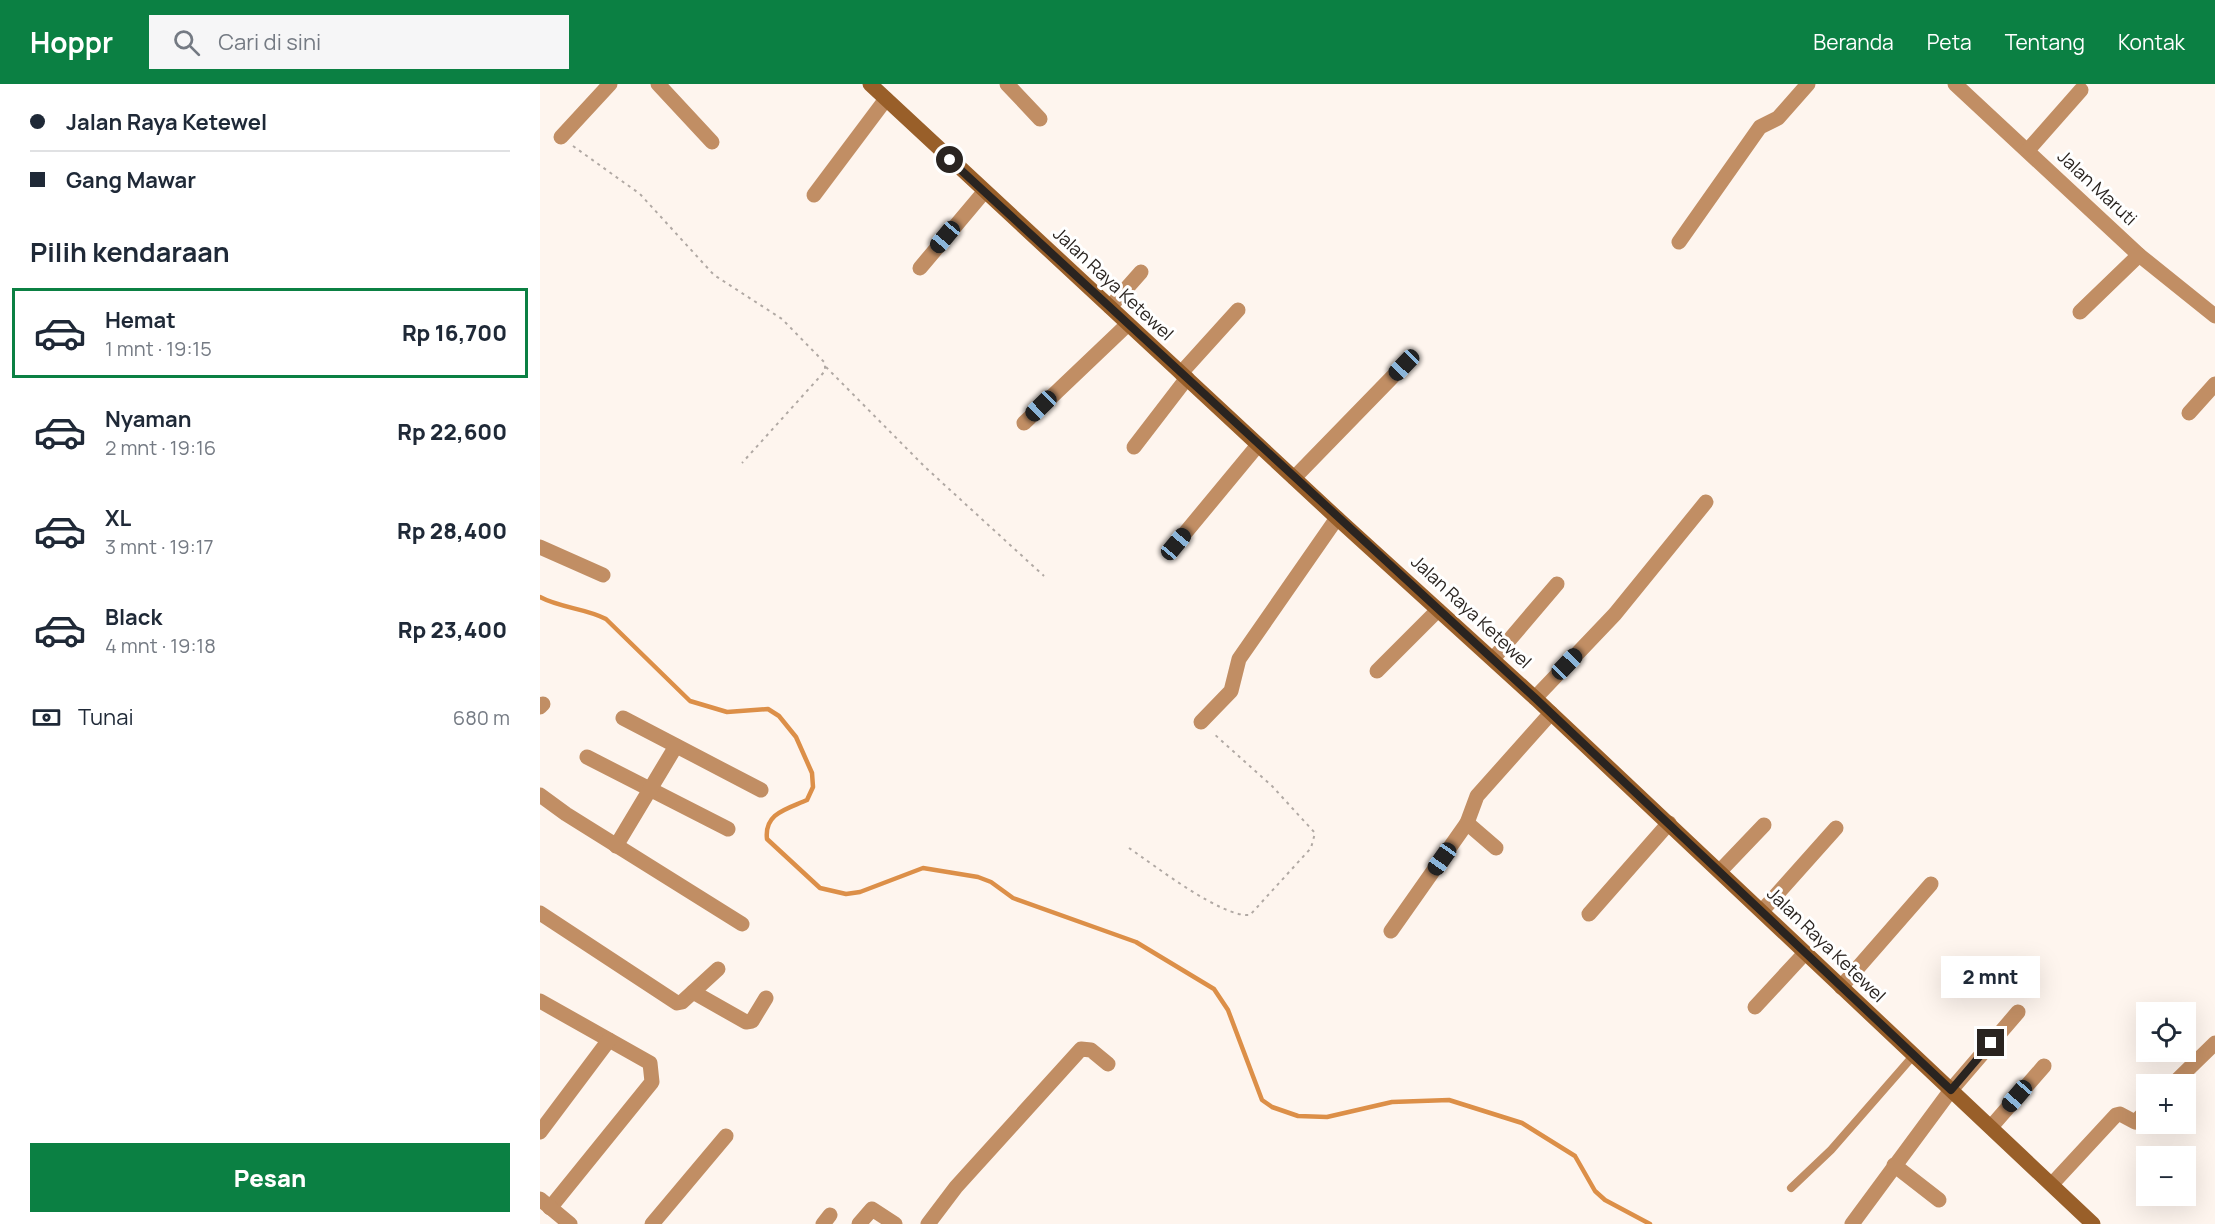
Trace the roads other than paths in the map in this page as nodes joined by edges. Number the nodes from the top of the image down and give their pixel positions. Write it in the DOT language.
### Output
graph roads {
  1 [pos="610,84"];
  2 [pos="658,84"];
  3 [pos="1007,84"];
  4 [pos="1808,84"];
  5 [pos="1955,84"];
  6 [pos="877,89"];
  7 [pos="2081,90"];
  8 [pos="1040,119"];
  9 [pos="561,137"];
  10 [pos="712,142"];
  11 [pos="2028,150"];
  12 [pos="984,192"];
  13 [pos="814,195"];
  14 [pos="1679,242"];
  15 [pos="2139,255"];
  16 [pos="920,268"];
  17 [pos="1141,272"];
  18 [pos="1110,307"];
  19 [pos="1238,310"];
  20 [pos="2080,312"];
  21 [pos="2215,316"];
  22 [pos="1128,324"];
  23 [pos="1404,365"];
  24 [pos="1184,375"];
  25 [pos="2215,384"];
  26 [pos="2189,413"];
  27 [pos="1024,423"];
  28 [pos="1258,445"];
  29 [pos="1134,447"];
  30 [pos="1294,478"];
  31 [pos="1706,502"];
  32 [pos="1337,518"];
  33 [pos="1176,544"];
  34 [pos="540,547"];
  35 [pos="603,575"];
  36 [pos="1557,584"];
  37 [pos="1438,609"];
  38 [pos="1493,659"];
  39 [pos="1377,671"];
  40 [pos="1535,698"];
  41 [pos="1551,713"];
  42 [pos="623,718"];
  43 [pos="1201,722"];
  44 [pos="676,746"];
  45 [pos="587,757"];
  46 [pos="650,789"];
  47 [pos="761,790"];
  48 [pos="540,795"];
  49 [pos="1467,823"];
  50 [pos="1669,823"];
  51 [pos="1764,825"];
  52 [pos="1836,828"];
  53 [pos="728,829"];
  54 [pos="616,846"];
  55 [pos="1496,848"];
  56 [pos="1720,871"];
  57 [pos="1931,884"];
  58 [pos="1762,911"];
  59 [pos="540,914"];
  60 [pos="1589,914"];
  61 [pos="742,924"];
  62 [pos="1391,931"];
  63 [pos="1805,953"];
  64 [pos="718,969"];
  65 [pos="1841,987"];
  66 [pos="693,992"];
  67 [pos="766,999"];
  68 [pos="540,1001"];
  69 [pos="1755,1007"];
  70 [pos="2018,1012"];
  71 [pos="609,1040"];
  72 [pos="2215,1043"];
  73 [pos="1914,1055"];
  74 [pos="1108,1064"];
  75 [pos="2044,1066"];
  76 [pos="2183,1074"];
  77 [pos="1951,1090"];
  78 [pos="2136,1121"];
  79 [pos="1991,1127"];
  80 [pos="540,1132"];
  81 [pos="726,1136"];
  82 [pos="1894,1165"];
  83 [pos="2053,1183"];
  84 [pos="1791,1188"];
  85 [pos="1939,1200"];
  86 [pos="545,1204"];
  87 [pos="570,1224"];
  88 [pos="652,1224"];
  89 [pos="859,1224"];
  90 [pos="895,1224"];
  91 [pos="928,1224"];
  92 [pos="1852,1224"];
  93 [pos="2093,1224"];
  1 -- 9 [label="street"];
  2 -- 10 [label="street"];
  3 -- 8 [label="street"];
  4 -- 14 [label="street"];
  5 -- 11 [label="street, Jalan Maruti"];
  6 -- 12 [label="main road, Jalan Raya Ketewel"];
  6 -- 13 [label="street"];
  7 -- 11 [label="street"];
  11 -- 15 [label="street, Jalan Maruti"];
  12 -- 16 [label="street"];
  12 -- 18 [label="main road, Jalan Raya Ketewel"];
  15 -- 20 [label="street"];
  15 -- 21 [label="street, Jalan Maruti"];
  17 -- 18 [label="street"];
  18 -- 22 [label="main road, Jalan Raya Ketewel"];
  19 -- 24 [label="street"];
  22 -- 24 [label="main road, Jalan Raya Ketewel"];
  22 -- 27 [label="street"];
  23 -- 30 [label="street"];
  24 -- 28 [label="main road, Jalan Raya Ketewel"];
  24 -- 29 [label="street"];
  25 -- 26 [label="street"];
  28 -- 30 [label="main road, Jalan Raya Ketewel"];
  28 -- 33 [label="street"];
  30 -- 32 [label="main road, Jalan Raya Ketewel"];
  31 -- 40 [label="street"];
  32 -- 37 [label="main road, Jalan Raya Ketewel"];
  32 -- 43 [label="street"];
  34 -- 35 [label="street"];
  36 -- 38 [label="street"];
  37 -- 38 [label="main road, Jalan Raya Ketewel"];
  37 -- 39 [label="street"];
  38 -- 40 [label="main road, Jalan Raya Ketewel"];
  40 -- 41 [label="main road, Jalan Raya Ketewel"];
  41 -- 49 [label="street"];
  41 -- 50 [label="main road, Jalan Raya Ketewel"];
  42 -- 44 [label="street"];
  44 -- 46 [label="street"];
  44 -- 47 [label="street"];
  45 -- 46 [label="street"];
  46 -- 53 [label="street"];
  46 -- 54 [label="street"];
  48 -- 54 [label="street"];
  49 -- 55 [label="street"];
  49 -- 62 [label="street"];
  50 -- 56 [label="main road, Jalan Raya Ketewel"];
  50 -- 60 [label="street"];
  51 -- 56 [label="street"];
  52 -- 58 [label="street"];
  54 -- 61 [label="street"];
  56 -- 58 [label="main road, Jalan Raya Ketewel"];
  57 -- 65 [label="street"];
  58 -- 63 [label="main road, Jalan Raya Ketewel"];
  59 -- 66 [label="street"];
  63 -- 65 [label="main road, Jalan Raya Ketewel"];
  63 -- 69 [label="street"];
  64 -- 66 [label="street"];
  65 -- 73 [label="main road, Jalan Raya Ketewel"];
  66 -- 67 [label="street"];
  68 -- 71 [label="street"];
  70 -- 77 [label="street"];
  71 -- 80 [label="street"];
  71 -- 86 [label="street"];
  72 -- 76 [label="street"];
  73 -- 77 [label="main road, Jalan Raya Ketewel"];
  73 -- 84 [label="lane"];
  74 -- 91 [label="street"];
  75 -- 79 [label="street"];
  77 -- 79 [label="main road, Jalan Raya Ketewel"];
  77 -- 82 [label="street"];
  78 -- 83 [label="street"];
  79 -- 83 [label="main road, Jalan Raya Ketewel"];
  81 -- 88 [label="street"];
  82 -- 85 [label="street"];
  82 -- 92 [label="street"];
  83 -- 93 [label="main road, Jalan Raya Ketewel"];
  86 -- 87 [label="street"];
  89 -- 90 [label="street"];
}
